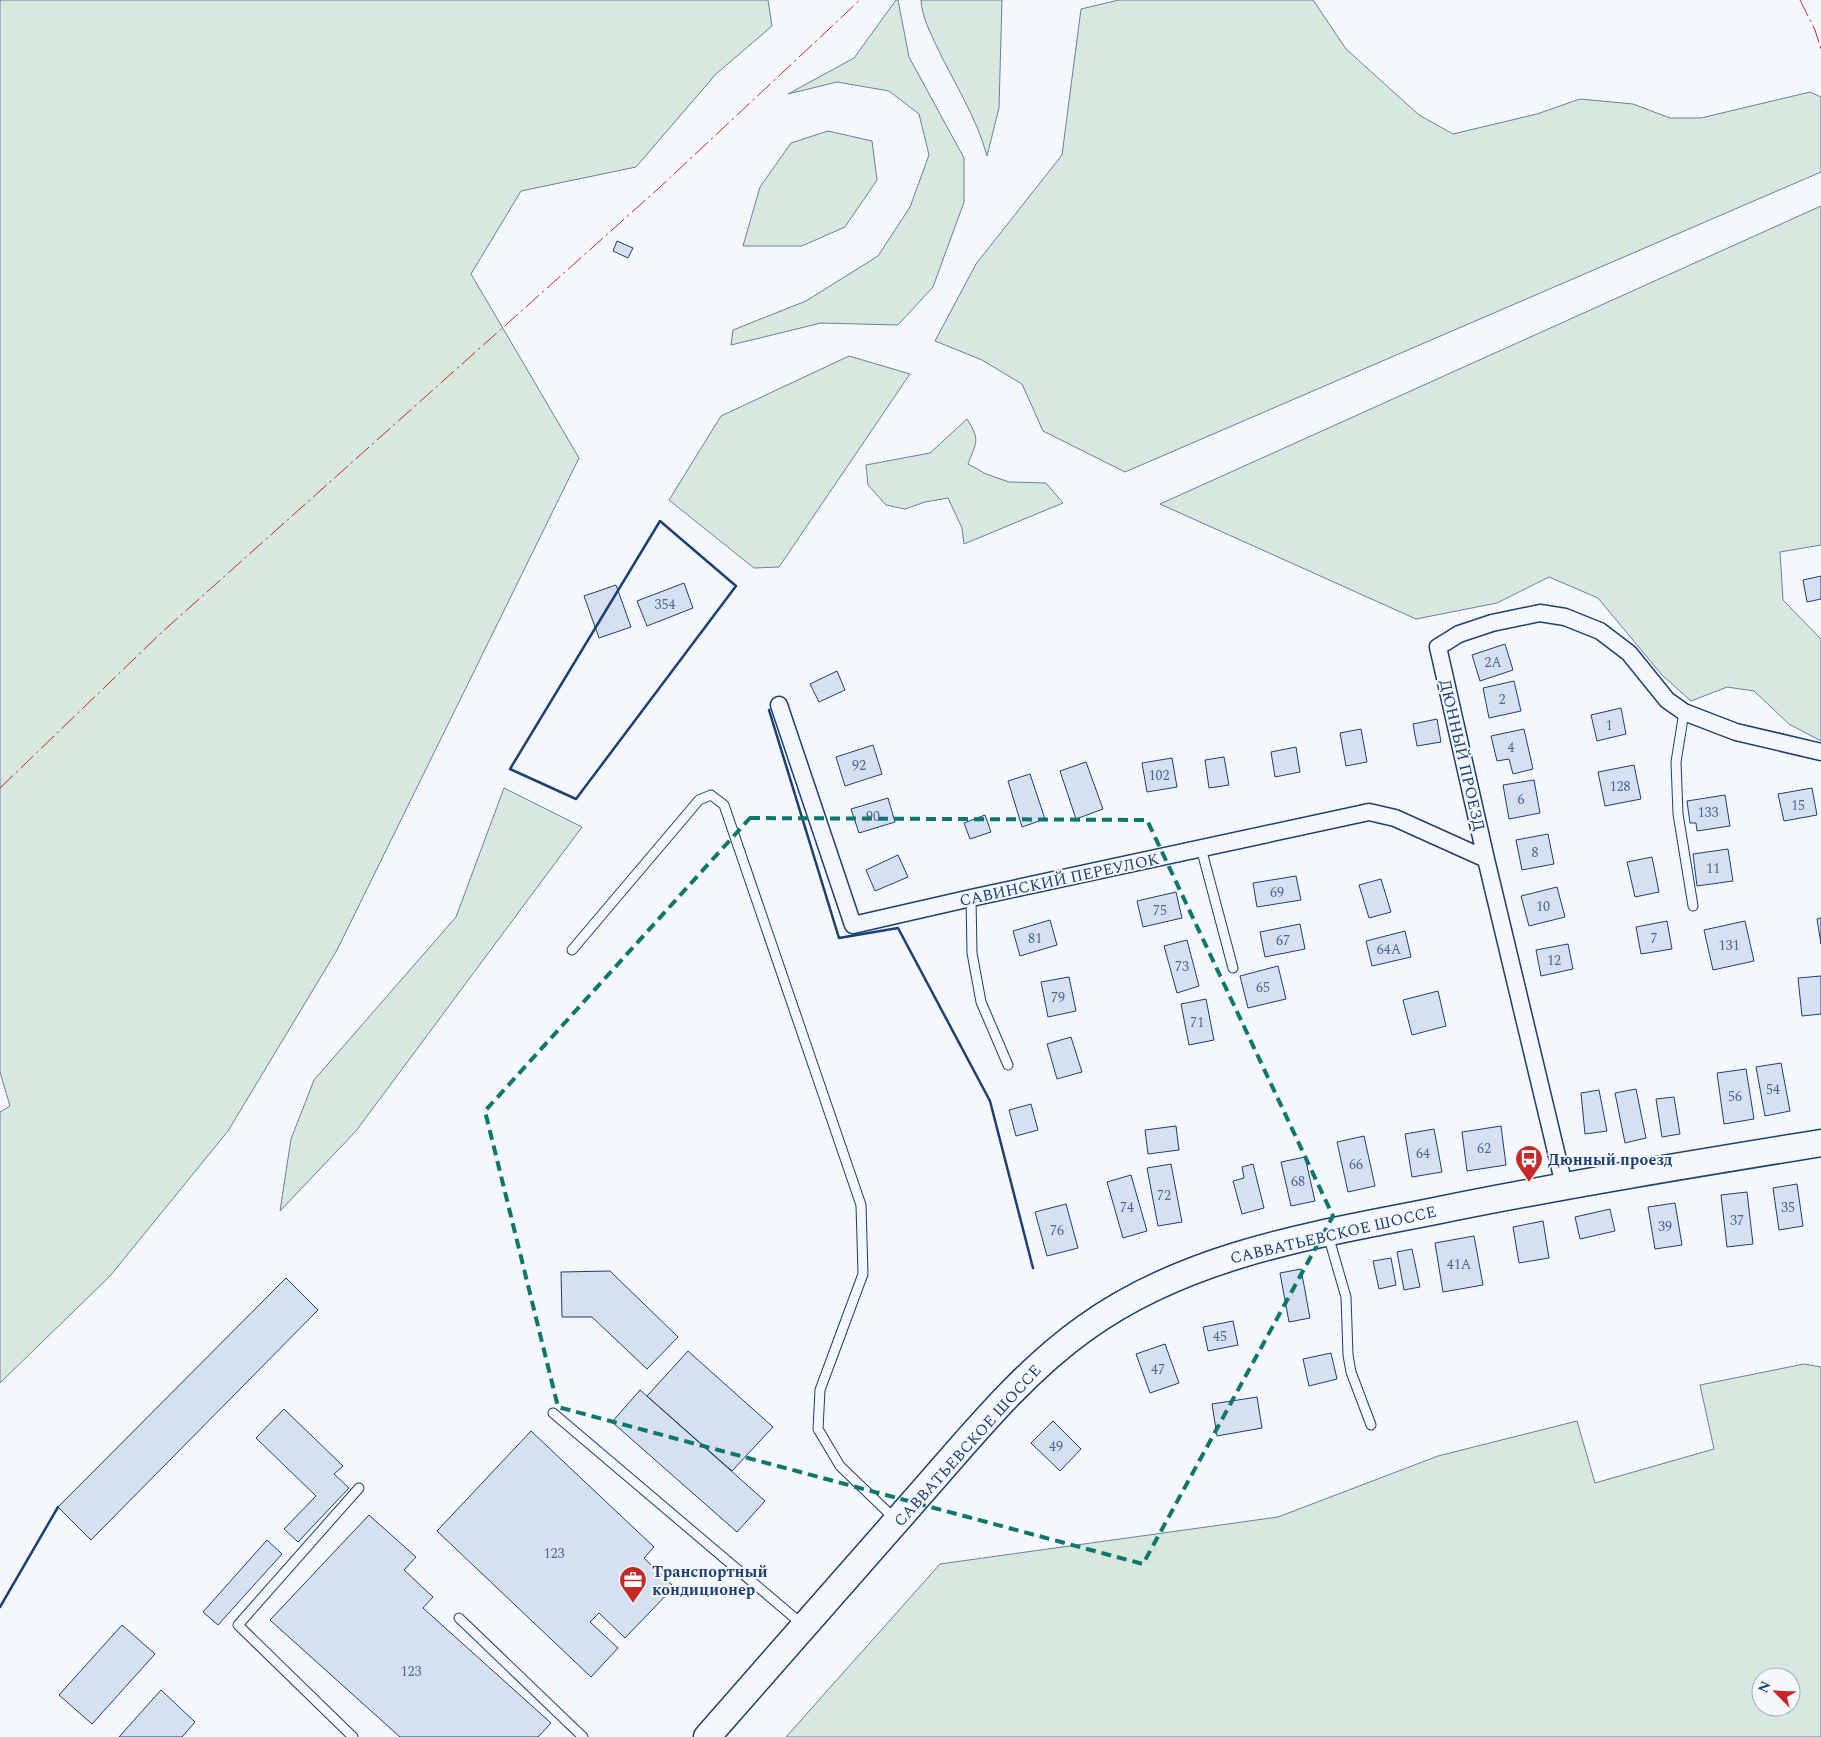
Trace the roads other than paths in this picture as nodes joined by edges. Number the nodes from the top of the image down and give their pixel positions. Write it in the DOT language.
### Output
graph roads {
  1 [pos="779,706"];
  2 [pos="1684,712"];
  3 [pos="1821,752"];
  4 [pos="1201,848"];
  5 [pos="1486,859"];
  6 [pos="971,898"];
  7 [pos="1693,906"];
  8 [pos="572,950"];
  9 [pos="1233,968"];
  10 [pos="1008,1065"];
  11 [pos="1821,1143"];
  12 [pos="1564,1185"];
  13 [pos="1327,1232"];
  14 [pos="553,1413"];
  15 [pos="1370,1425"];
  16 [pos="359,1488"];
  17 [pos="897,1521"];
  18 [pos="459,1618"];
  19 [pos="804,1627"];
  20 [pos="353,1737"];
  21 [pos="583,1737"];
  22 [pos="707,1737"];
  1 -- 6 [label="street, САВИНСКИЙ ПЕРЕУЛОК"];
  2 -- 3 [label="street"];
  2 -- 5 [label="street, ДЮННЫЙ ПРОЕЗД"];
  2 -- 7 [label="lane"];
  4 -- 5 [label="street, САВИНСКИЙ ПЕРЕУЛОК"];
  4 -- 6 [label="street, САВИНСКИЙ ПЕРЕУЛОК"];
  4 -- 9 [label="lane"];
  5 -- 12 [label="street, ДЮННЫЙ ПРОЕЗД"];
  6 -- 10 [label="lane"];
  8 -- 17 [label="lane"];
  11 -- 12 [label="main road, САВВАТЬЕВСКОЕ ШОССЕ"];
  12 -- 13 [label="main road, САВВАТЬЕВСКОЕ ШОССЕ"];
  13 -- 15 [label="lane"];
  13 -- 17 [label="main road, САВВАТЬЕВСКОЕ ШОССЕ"];
  14 -- 19 [label="lane"];
  16 -- 20 [label="lane"];
  17 -- 19 [label="main road, САВВАТЬЕВСКОЕ ШОССЕ"];
  18 -- 21 [label="lane"];
  19 -- 22 [label="main road, САВВАТЬЕВСКОЕ ШОССЕ"];
}
